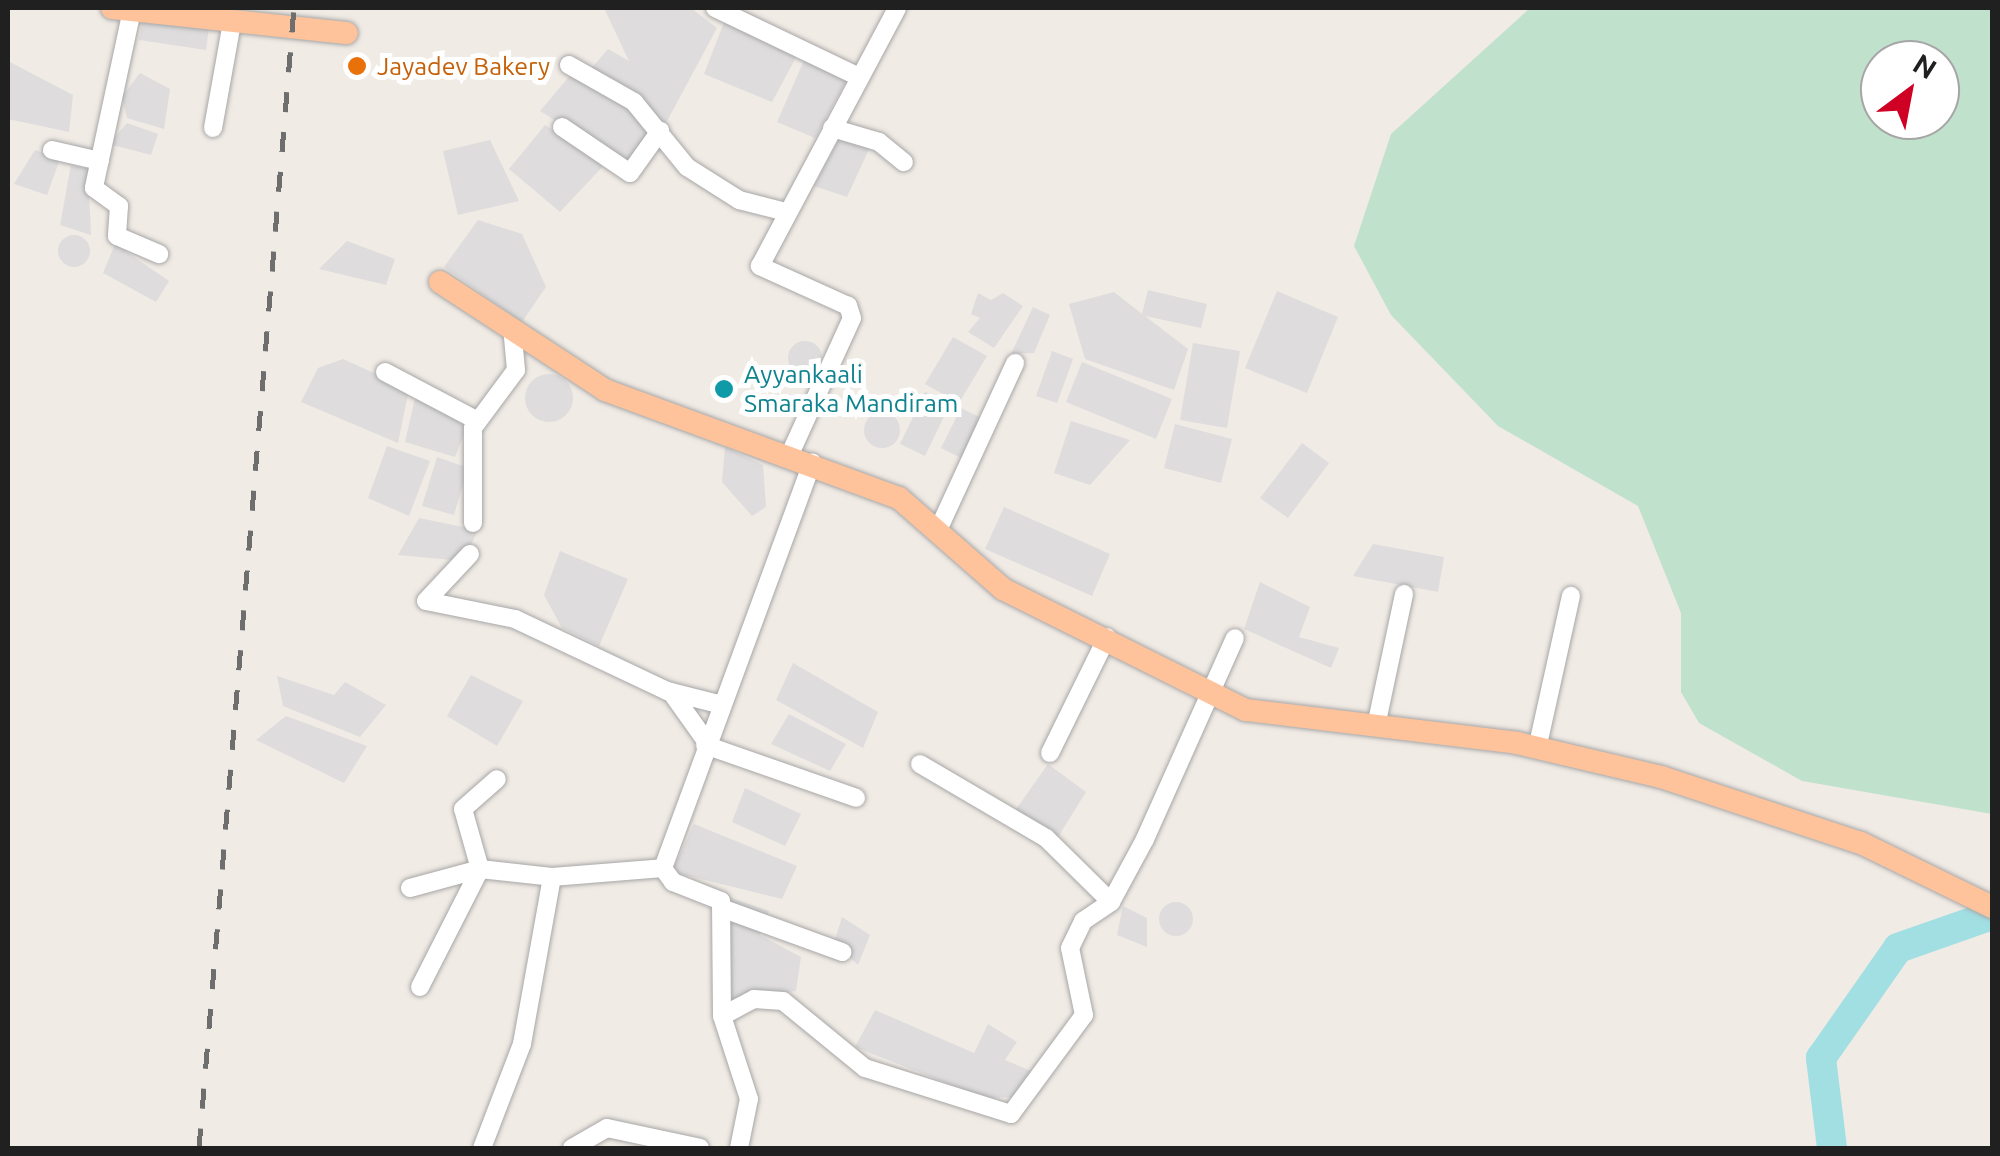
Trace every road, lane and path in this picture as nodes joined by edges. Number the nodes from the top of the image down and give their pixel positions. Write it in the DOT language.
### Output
graph roads {
  1 [pos="715,8"];
  2 [pos="897,8"];
  3 [pos="122,9"];
  4 [pos="227,17"];
  5 [pos="347,34"];
  6 [pos="569,64"];
  7 [pos="857,76"];
  8 [pos="562,127"];
  9 [pos="212,128"];
  10 [pos="832,128"];
  11 [pos="660,131"];
  12 [pos="52,150"];
  13 [pos="100,161"];
  14 [pos="904,162"];
  15 [pos="786,212"];
  16 [pos="159,254"];
  17 [pos="440,282"];
  18 [pos="512,327"];
  19 [pos="1015,364"];
  20 [pos="385,372"];
  21 [pos="478,421"];
  22 [pos="801,458"];
  23 [pos="472,522"];
  24 [pos="938,530"];
  25 [pos="470,554"];
  26 [pos="1404,594"];
  27 [pos="1571,596"];
  28 [pos="1107,637"];
  29 [pos="1235,638"];
  30 [pos="671,692"];
  31 [pos="1208,692"];
  32 [pos="718,704"];
  33 [pos="1376,726"];
  34 [pos="706,743"];
  35 [pos="1537,749"];
  36 [pos="1050,754"];
  37 [pos="920,764"];
  38 [pos="497,779"];
  39 [pos="856,798"];
  40 [pos="480,868"];
  41 [pos="662,868"];
  42 [pos="552,877"];
  43 [pos="410,888"];
  44 [pos="1111,902"];
  45 [pos="1986,902"];
  46 [pos="724,909"];
  47 [pos="842,952"];
  48 [pos="420,987"];
  49 [pos="722,1016"];
  50 [pos="482,1148"];
  51 [pos="572,1148"];
  52 [pos="700,1148"];
  53 [pos="740,1148"];
  1 -- 7 [label="street"];
  2 -- 7 [label="street"];
  3 -- 4 [label="main road"];
  3 -- 13 [label="street"];
  4 -- 5 [label="main road"];
  4 -- 9 [label="street"];
  6 -- 11 [label="street"];
  7 -- 10 [label="street"];
  8 -- 11 [label="street"];
  10 -- 14 [label="street"];
  10 -- 15 [label="street"];
  11 -- 15 [label="street"];
  12 -- 13 [label="street"];
  13 -- 16 [label="street"];
  15 -- 22 [label="street"];
  17 -- 18 [label="main road"];
  18 -- 21 [label="street"];
  18 -- 22 [label="main road"];
  19 -- 24 [label="street"];
  20 -- 21 [label="street"];
  21 -- 23 [label="street"];
  22 -- 24 [label="main road"];
  22 -- 32 [label="street"];
  24 -- 28 [label="main road"];
  25 -- 30 [label="street"];
  26 -- 33 [label="street"];
  27 -- 35 [label="street"];
  28 -- 31 [label="main road"];
  28 -- 36 [label="street"];
  29 -- 31 [label="street"];
  30 -- 32 [label="street"];
  30 -- 34 [label="street"];
  31 -- 33 [label="main road"];
  31 -- 44 [label="street"];
  32 -- 34 [label="street"];
  33 -- 35 [label="main road"];
  34 -- 39 [label="street"];
  34 -- 41 [label="street"];
  35 -- 45 [label="main road"];
  37 -- 44 [label="street"];
  38 -- 40 [label="street"];
  40 -- 42 [label="street"];
  40 -- 43 [label="street"];
  40 -- 48 [label="street"];
  41 -- 42 [label="street"];
  41 -- 46 [label="street"];
  42 -- 50 [label="street"];
  44 -- 49 [label="street"];
  46 -- 47 [label="street"];
  46 -- 49 [label="street"];
  49 -- 53 [label="street"];
  51 -- 52 [label="street"];
}
